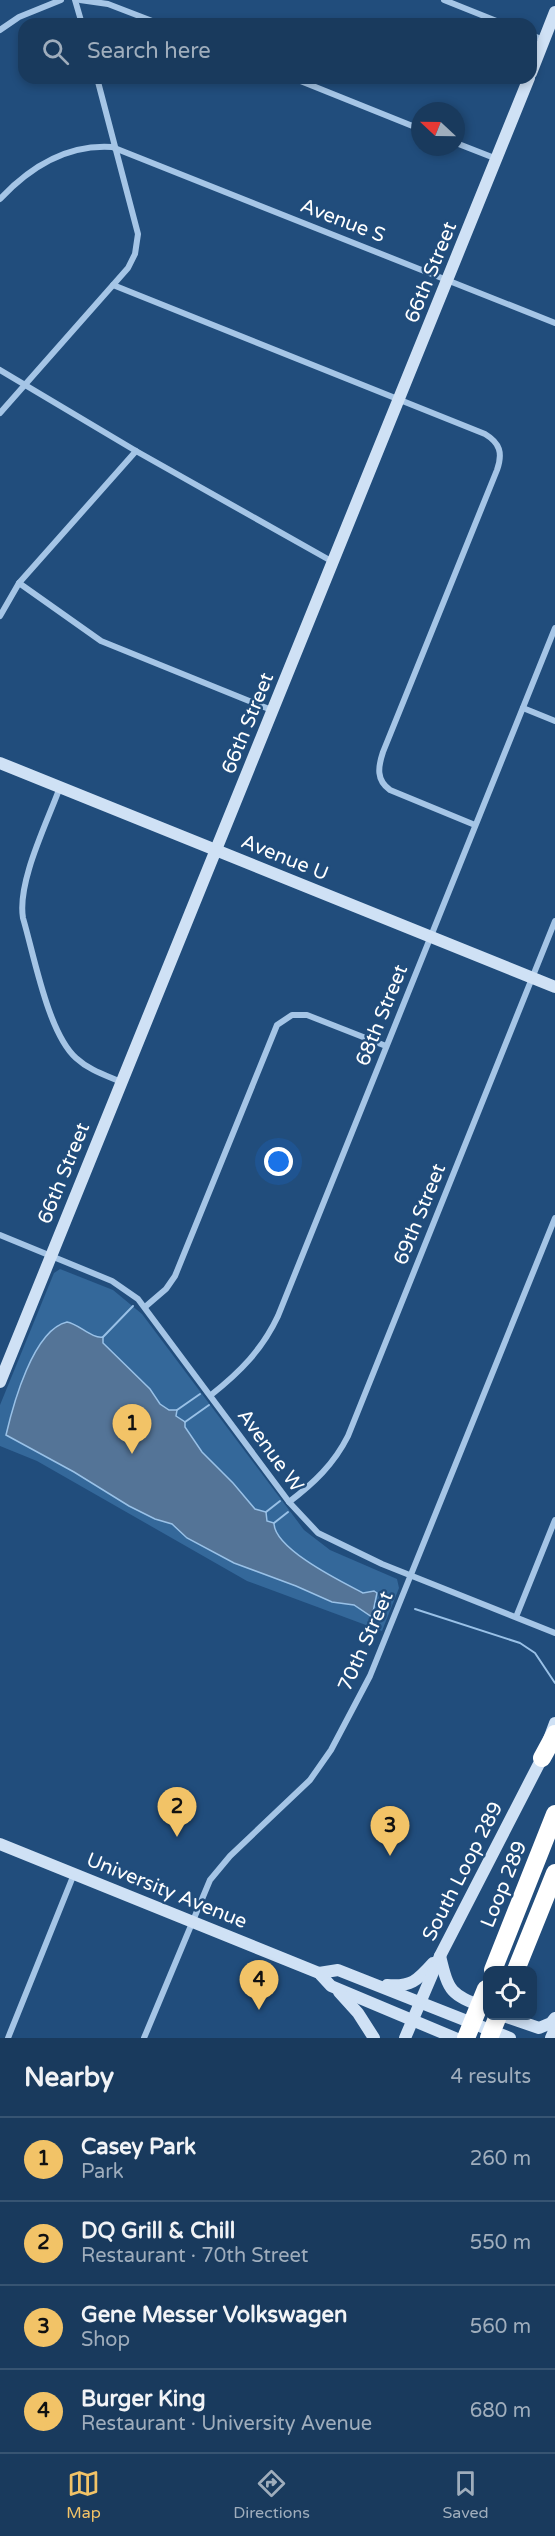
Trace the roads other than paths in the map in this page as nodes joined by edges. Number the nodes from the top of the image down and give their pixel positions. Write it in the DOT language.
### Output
graph roads {
  1 [pos="61,0"];
  2 [pos="75,0"];
  3 [pos="80,0"];
  4 [pos="444,0"];
  5 [pos="555,12"];
  6 [pos="80,18"];
  7 [pos="145,18"];
  8 [pos="489,18"];
  9 [pos="0,30"];
  10 [pos="537,37"];
  11 [pos="544,40"];
  12 [pos="537,58"];
  13 [pos="100,84"];
  14 [pos="308,84"];
  15 [pos="527,84"];
  16 [pos="411,125"];
  17 [pos="465,147"];
  18 [pos="118,150"];
  19 [pos="497,159"];
  20 [pos="0,199"];
  21 [pos="448,279"];
  22 [pos="113,285"];
  23 [pos="555,323"];
  24 [pos="0,370"];
  25 [pos="24,385"];
  26 [pos="400,399"];
  27 [pos="0,413"];
  28 [pos="136,451"];
  29 [pos="333,562"];
  30 [pos="19,583"];
  31 [pos="0,616"];
  32 [pos="555,628"];
  33 [pos="523,708"];
  34 [pos="273,711"];
  35 [pos="555,721"];
  36 [pos="0,763"];
  37 [pos="60,787"];
  38 [pos="475,825"];
  39 [pos="217,851"];
  40 [pos="555,921"];
  41 [pos="430,937"];
  42 [pos="532,978"];
  43 [pos="555,987"];
  44 [pos="386,1046"];
  45 [pos="121,1082"];
  46 [pos="555,1218"];
  47 [pos="0,1235"];
  48 [pos="51,1255"];
  49 [pos="145,1307"];
  50 [pos="0,1382"];
  51 [pos="211,1395"];
  52 [pos="289,1502"];
  53 [pos="555,1520"];
  54 [pos="412,1576"];
  55 [pos="516,1617"];
  56 [pos="555,1633"];
  57 [pos="555,1723"];
  58 [pos="555,1734"];
  59 [pos="542,1758"];
  60 [pos="555,1814"];
  61 [pos="0,1844"];
  62 [pos="74,1873"];
  63 [pos="555,1873"];
  64 [pos="191,1921"];
  65 [pos="440,1956"];
  66 [pos="495,1966"];
  67 [pos="518,1966"];
  68 [pos="319,1973"];
  69 [pos="376,1984"];
  70 [pos="331,1986"];
  71 [pos="483,1997"];
  72 [pos="420,2001"];
  73 [pos="483,2007"];
  74 [pos="555,2018"];
  75 [pos="412,2020"];
  76 [pos="496,2020"];
  77 [pos="516,2020"];
  78 [pos="555,2028"];
  79 [pos="8,2038"];
  80 [pos="144,2038"];
  81 [pos="374,2038"];
  82 [pos="405,2038"];
  83 [pos="455,2038"];
  84 [pos="466,2038"];
  85 [pos="489,2038"];
  86 [pos="510,2038"];
  87 [pos="551,2038"];
  1 -- 9 [label="street"];
  2 -- 6 [label="street"];
  3 -- 7 [label="street"];
  4 -- 8 [label="street"];
  5 -- 11 [label="street"];
  10 -- 11 [label="street"];
  11 -- 12 [label="street"];
  13 -- 18 [label="street"];
  14 -- 16 [label="street"];
  15 -- 19 [label="street, 66th Street"];
  17 -- 19 [label="street"];
  18 -- 20 [label="street, Avenue S"];
  18 -- 21 [label="street, Avenue S"];
  18 -- 22 [label="street"];
  19 -- 21 [label="street, 66th Street"];
  21 -- 23 [label="street, Avenue S"];
  21 -- 26 [label="street, 66th Street"];
  22 -- 25 [label="street"];
  22 -- 26 [label="street"];
  24 -- 25 [label="street"];
  25 -- 27 [label="street"];
  25 -- 28 [label="street"];
  26 -- 29 [label="street, 66th Street"];
  26 -- 38 [label="street"];
  28 -- 29 [label="street"];
  28 -- 30 [label="street"];
  29 -- 34 [label="street, 66th Street"];
  30 -- 31 [label="street"];
  30 -- 34 [label="street"];
  32 -- 33 [label="street, 68th Street"];
  33 -- 35 [label="street"];
  33 -- 38 [label="street, 68th Street"];
  34 -- 39 [label="street, 66th Street"];
  36 -- 37 [label="street, Avenue U"];
  37 -- 39 [label="street, Avenue U"];
  37 -- 45 [label="street"];
  38 -- 41 [label="street, 68th Street"];
  39 -- 41 [label="street, Avenue U"];
  39 -- 45 [label="street, 66th Street"];
  40 -- 42 [label="street, 69th Street"];
  41 -- 42 [label="street, Avenue U"];
  41 -- 44 [label="street, 68th Street"];
  42 -- 43 [label="street, Avenue U"];
  42 -- 52 [label="street, 69th Street"];
  44 -- 49 [label="street"];
  44 -- 51 [label="street, 68th Street"];
  45 -- 48 [label="street, 66th Street"];
  46 -- 54 [label="street, 70th Street"];
  47 -- 48 [label="street, Avenue W"];
  48 -- 49 [label="street, Avenue W"];
  48 -- 50 [label="street, 66th Street"];
  49 -- 51 [label="street, Avenue W"];
  51 -- 52 [label="street, Avenue W"];
  52 -- 54 [label="street, Avenue W"];
  53 -- 55 [label="street"];
  54 -- 55 [label="street, Avenue W"];
  54 -- 64 [label="street, 70th Street"];
  55 -- 56 [label="street, Avenue W"];
  57 -- 59 [label="street, South Loop 289"];
  58 -- 59 [label="highway"];
  59 -- 65 [label="street, South Loop 289"];
  60 -- 66 [label="highway, Loop 289"];
  61 -- 62 [label="street, University Avenue"];
  62 -- 64 [label="street, University Avenue"];
  62 -- 79 [label="street"];
  63 -- 67 [label="highway"];
  64 -- 68 [label="street, University Avenue"];
  64 -- 80 [label="street, 70th Street"];
  65 -- 69 [label="street"];
  65 -- 72 [label="street, South Loop 289"];
  65 -- 73 [label="street"];
  68 -- 69 [label="street, University Avenue"];
  68 -- 70 [label="street, University Avenue"];
  69 -- 72 [label="street, University Avenue"];
  70 -- 75 [label="street, University Avenue"];
  70 -- 81 [label="street"];
  71 -- 84 [label="highway, bridge"];
  72 -- 75 [label="street, South Loop 289"];
  72 -- 86 [label="street, University Avenue"];
  74 -- 77 [label="street"];
  75 -- 82 [label="street, South Loop 289"];
  75 -- 83 [label="street, University Avenue"];
  76 -- 85 [label="highway, bridge"];
  78 -- 87 [label="street"];
}
